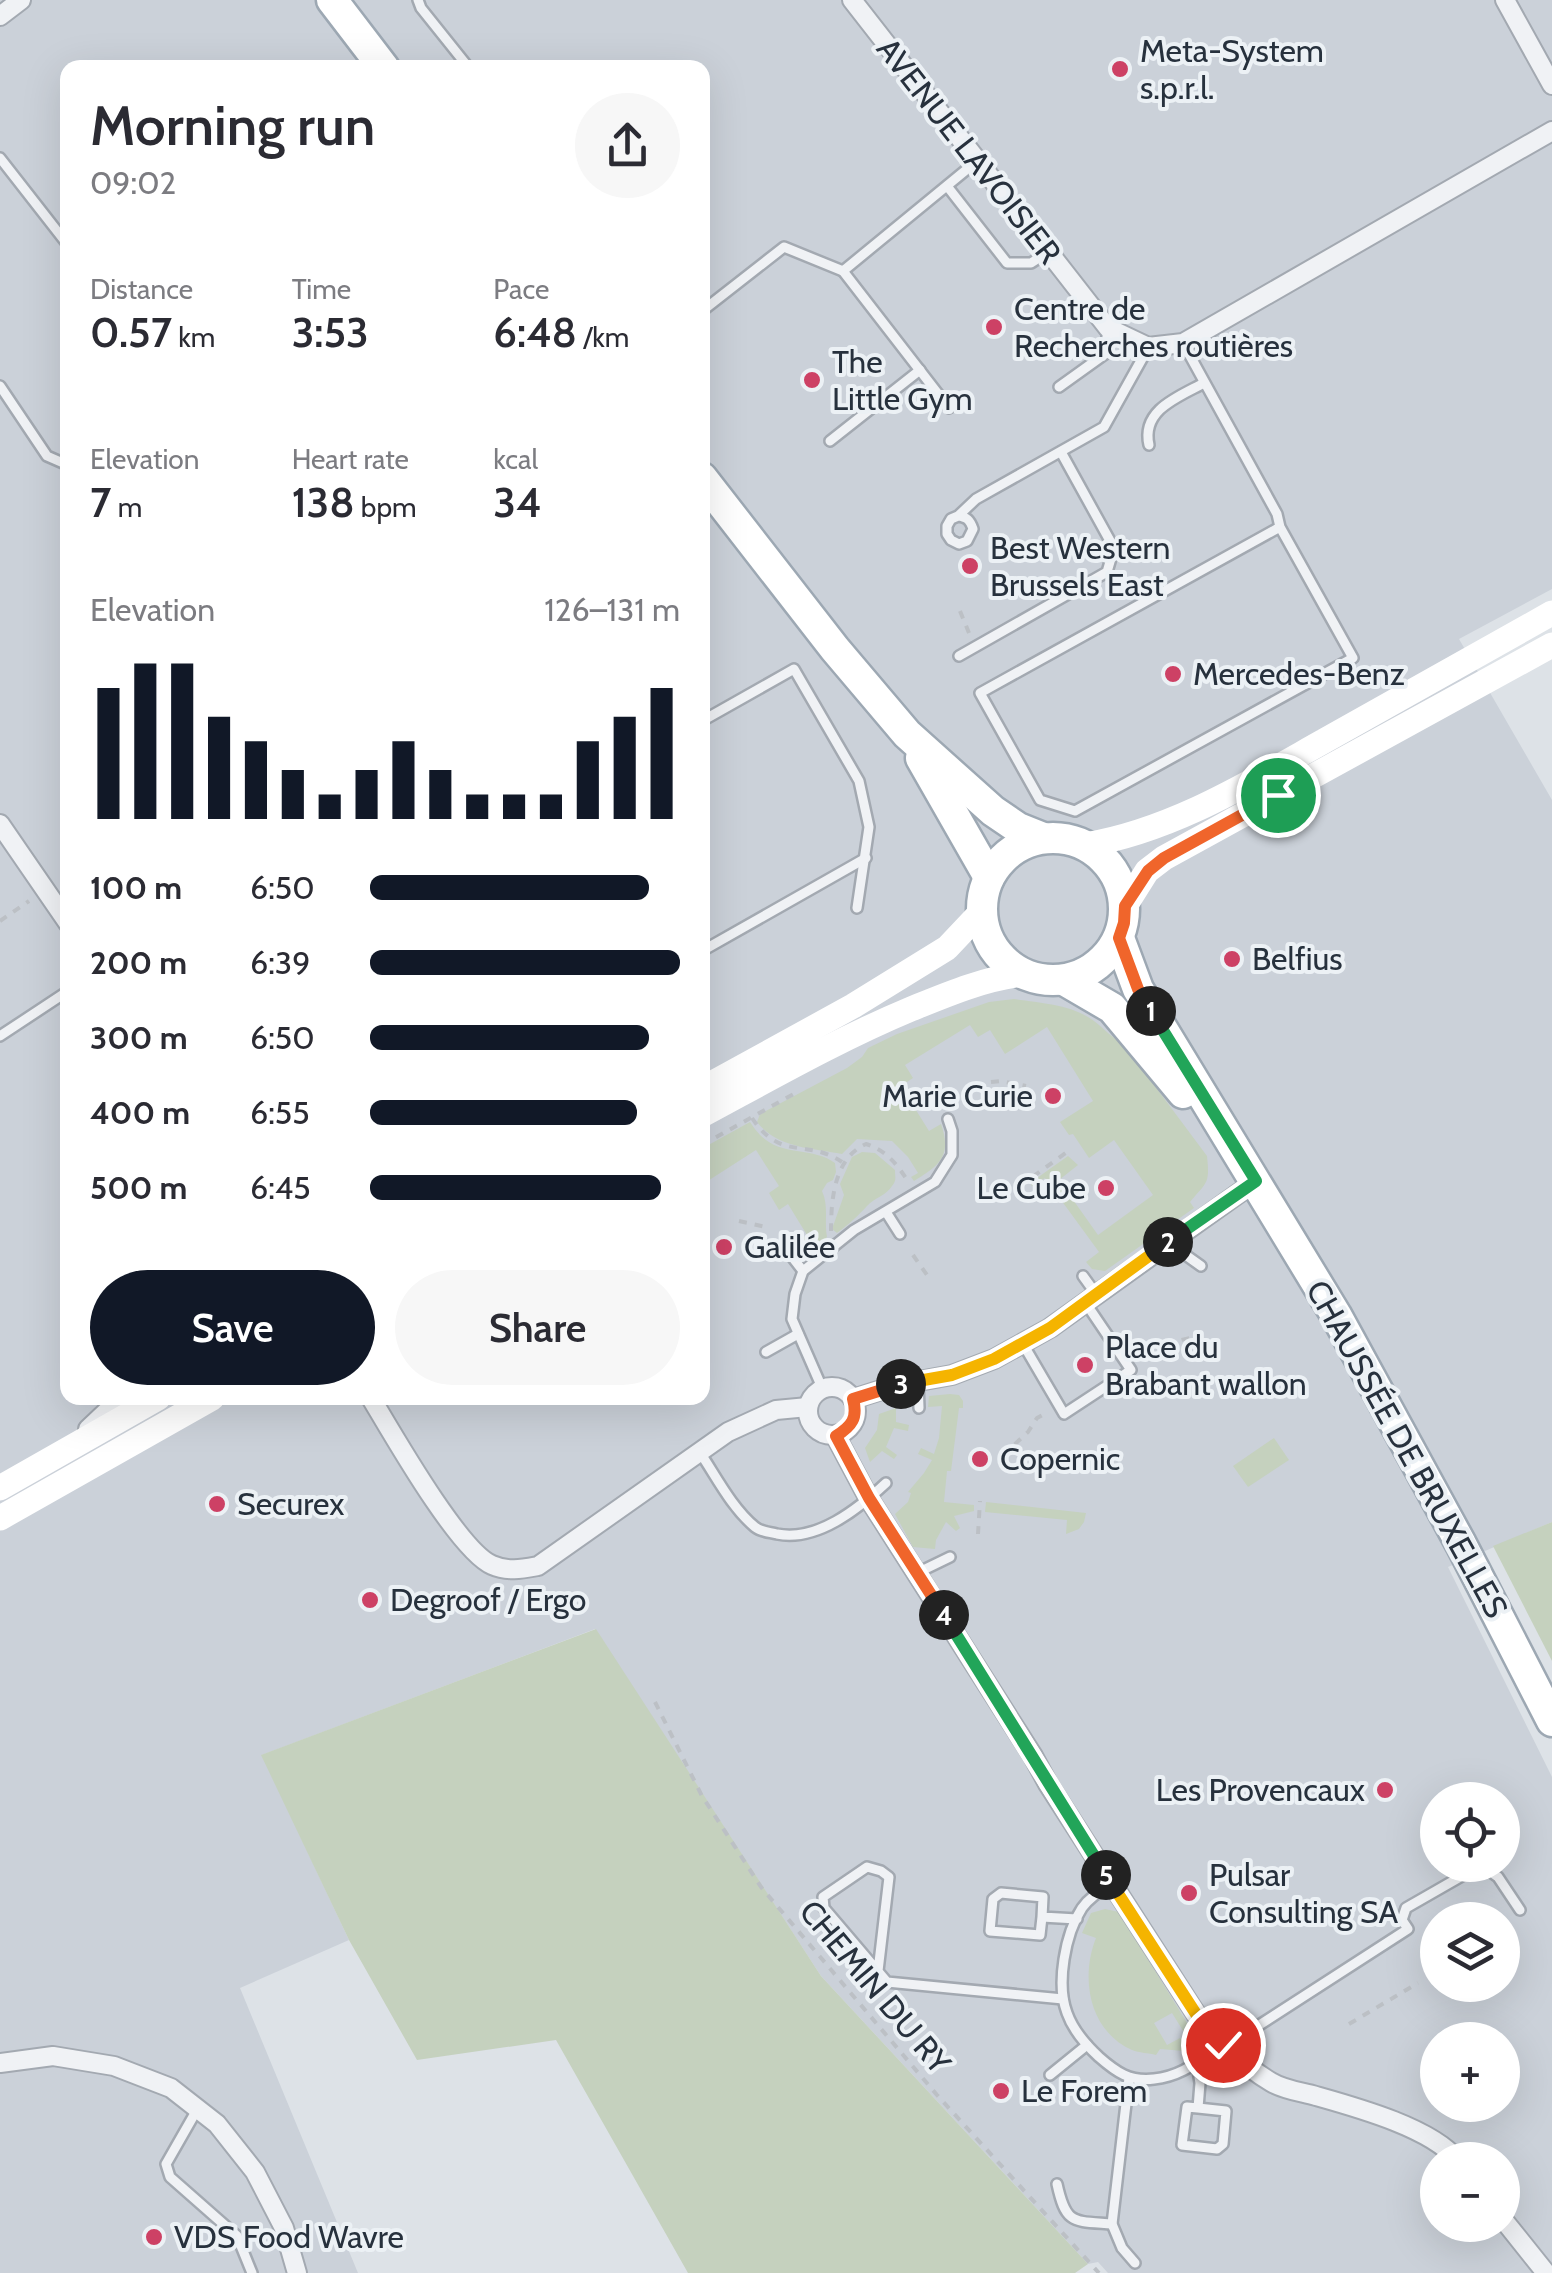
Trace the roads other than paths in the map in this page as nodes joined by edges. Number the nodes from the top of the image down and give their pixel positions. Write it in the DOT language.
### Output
graph roads {
  1 [pos="20,0"];
  2 [pos="332,0"];
  3 [pos="418,0"];
  4 [pos="852,0"];
  5 [pos="1505,0"];
  6 [pos="0,16"];
  7 [pos="378,60"];
  8 [pos="463,60"];
  9 [pos="1552,85"];
  10 [pos="1552,131"];
  11 [pos="0,158"];
  12 [pos="977,161"];
  13 [pos="947,186"];
  14 [pos="60,234"];
  15 [pos="1048,252"];
  16 [pos="843,271"];
  17 [pos="710,305"];
  18 [pos="1108,328"];
  19 [pos="1183,343"];
  20 [pos="1148,347"];
  21 [pos="920,370"];
  22 [pos="1204,382"];
  23 [pos="0,386"];
  24 [pos="1059,386"];
  25 [pos="949,408"];
  26 [pos="830,441"];
  27 [pos="1150,444"];
  28 [pos="1061,452"];
  29 [pos="60,462"];
  30 [pos="710,488"];
  31 [pos="958,516"];
  32 [pos="1280,527"];
  33 [pos="1552,613"];
  34 [pos="1552,645"];
  35 [pos="959,656"];
  36 [pos="710,716"];
  37 [pos="907,734"];
  38 [pos="0,824"];
  39 [pos="1043,838"];
  40 [pos="1085,845"];
  41 [pos="866,858"];
  42 [pos="989,877"];
  43 [pos="1125,906"];
  44 [pos="857,908"];
  45 [pos="981,912"];
  46 [pos="60,913"];
  47 [pos="1119,938"];
  48 [pos="710,946"];
  49 [pos="1023,974"];
  50 [pos="1064,980"];
  51 [pos="60,997"];
  52 [pos="0,1036"];
  53 [pos="710,1085"];
  54 [pos="710,1112"];
  55 [pos="948,1119"];
  56 [pos="1256,1181"];
  57 [pos="886,1212"];
  58 [pos="900,1234"];
  59 [pos="1172,1239"];
  60 [pos="786,1249"];
  61 [pos="1201,1266"];
  62 [pos="802,1272"];
  63 [pos="1083,1276"];
  64 [pos="1090,1298"];
  65 [pos="798,1334"];
  66 [pos="1022,1344"];
  67 [pos="766,1352"];
  68 [pos="918,1382"];
  69 [pos="823,1390"];
  70 [pos="853,1399"];
  71 [pos="119,1405"];
  72 [pos="146,1405"];
  73 [pos="200,1405"];
  74 [pos="375,1405"];
  75 [pos="808,1406"];
  76 [pos="919,1408"];
  77 [pos="836,1436"];
  78 [pos="699,1451"];
  79 [pos="64,1452"];
  80 [pos="886,1483"];
  81 [pos="0,1488"];
  82 [pos="869,1498"];
  83 [pos="0,1518"];
  84 [pos="950,1557"];
  85 [pos="917,1572"];
  86 [pos="1552,1721"];
  87 [pos="1451,1882"];
  88 [pos="1112,1884"];
  89 [pos="1042,1918"];
  90 [pos="1077,1919"];
  91 [pos="878,1971"];
  92 [pos="1063,1999"];
  93 [pos="1087,2045"];
  94 [pos="1223,2045"];
  95 [pos="0,2063"];
  96 [pos="1197,2064"];
  97 [pos="1050,2075"];
  98 [pos="1129,2078"];
  99 [pos="198,2108"];
  100 [pos="1198,2108"];
  101 [pos="1435,2142"];
  102 [pos="1057,2184"];
  103 [pos="1112,2224"];
  104 [pos="1520,2240"];
  105 [pos="1135,2263"];
  106 [pos="252,2273"];
  107 [pos="297,2273"];
  108 [pos="1546,2273"];
  1 -- 6 [label="street"];
  2 -- 7 [label="main road"];
  3 -- 8 [label="lane"];
  4 -- 12 [label="street, AVENUE LAVOISIER"];
  5 -- 9 [label="street"];
  10 -- 19 [label="street"];
  11 -- 14 [label="lane"];
  12 -- 13 [label="lane"];
  12 -- 15 [label="street, AVENUE LAVOISIER"];
  13 -- 15 [label="lane"];
  13 -- 16 [label="lane"];
  15 -- 18 [label="street, AVENUE LAVOISIER"];
  16 -- 17 [label="lane"];
  16 -- 21 [label="lane"];
  18 -- 20 [label="street, AVENUE LAVOISIER"];
  18 -- 24 [label="lane"];
  19 -- 20 [label="street"];
  19 -- 22 [label="lane"];
  20 -- 28 [label="lane"];
  21 -- 25 [label="lane"];
  21 -- 26 [label="lane"];
  22 -- 27 [label="lane"];
  22 -- 32 [label="lane"];
  23 -- 29 [label="lane"];
  28 -- 31 [label="lane"];
  28 -- 35 [label="lane"];
  30 -- 37 [label="main road"];
  32 -- 32 [label="lane"];
  33 -- 40 [label="main road"];
  34 -- 43 [label="main road"];
  36 -- 41 [label="lane"];
  37 -- 39 [label="main road"];
  37 -- 42 [label="main road"];
  38 -- 46 [label="street"];
  39 -- 40 [label="main road"];
  39 -- 42 [label="main road"];
  40 -- 43 [label="main road"];
  41 -- 44 [label="lane"];
  41 -- 48 [label="lane"];
  42 -- 45 [label="main road"];
  43 -- 47 [label="main road"];
  45 -- 49 [label="main road"];
  45 -- 53 [label="main road"];
  47 -- 50 [label="main road"];
  47 -- 56 [label="main road, CHAUSSÉE DE BRUXELLES"];
  49 -- 50 [label="main road, CHAUSSÉE DE BRUXELLES"];
  49 -- 54 [label="main road"];
  50 -- 56 [label="main road, CHAUSSÉE DE BRUXELLES"];
  51 -- 52 [label="lane"];
  55 -- 57 [label="lane"];
  56 -- 59 [label="street"];
  56 -- 86 [label="main road, CHAUSSÉE DE BRUXELLES"];
  57 -- 58 [label="lane"];
  57 -- 62 [label="lane"];
  59 -- 61 [label="lane"];
  59 -- 64 [label="street"];
  60 -- 62 [label="lane"];
  62 -- 65 [label="lane"];
  63 -- 64 [label="lane"];
  64 -- 66 [label="street"];
  64 -- 66 [label="lane"];
  65 -- 67 [label="lane"];
  65 -- 69 [label="lane"];
  66 -- 68 [label="street"];
  68 -- 70 [label="street"];
  68 -- 76 [label="lane"];
  69 -- 70 [label="street"];
  69 -- 75 [label="street"];
  70 -- 77 [label="street"];
  71 -- 79 [label="street"];
  72 -- 79 [label="main road"];
  73 -- 83 [label="main road"];
  74 -- 78 [label="street"];
  75 -- 77 [label="street"];
  75 -- 78 [label="street"];
  77 -- 82 [label="street"];
  78 -- 82 [label="lane"];
  79 -- 81 [label="main road"];
  80 -- 82 [label="lane"];
  82 -- 85 [label="street"];
  84 -- 85 [label="lane"];
  85 -- 88 [label="street"];
  87 -- 94 [label="lane"];
  88 -- 90 [label="lane"];
  88 -- 94 [label="street"];
  89 -- 89 [label="lane"];
  89 -- 90 [label="lane"];
  90 -- 92 [label="lane"];
  91 -- 91 [label="lane"];
  91 -- 92 [label="lane"];
  92 -- 93 [label="lane"];
  93 -- 97 [label="lane"];
  93 -- 98 [label="lane"];
  94 -- 96 [label="lane"];
  94 -- 101 [label="street"];
  95 -- 99 [label="street"];
  96 -- 98 [label="lane"];
  96 -- 100 [label="lane"];
  98 -- 103 [label="lane"];
  99 -- 106 [label="lane"];
  99 -- 107 [label="street"];
  100 -- 100 [label="lane"];
  102 -- 103 [label="lane"];
  103 -- 105 [label="lane"];
  104 -- 108 [label="street"];
}
